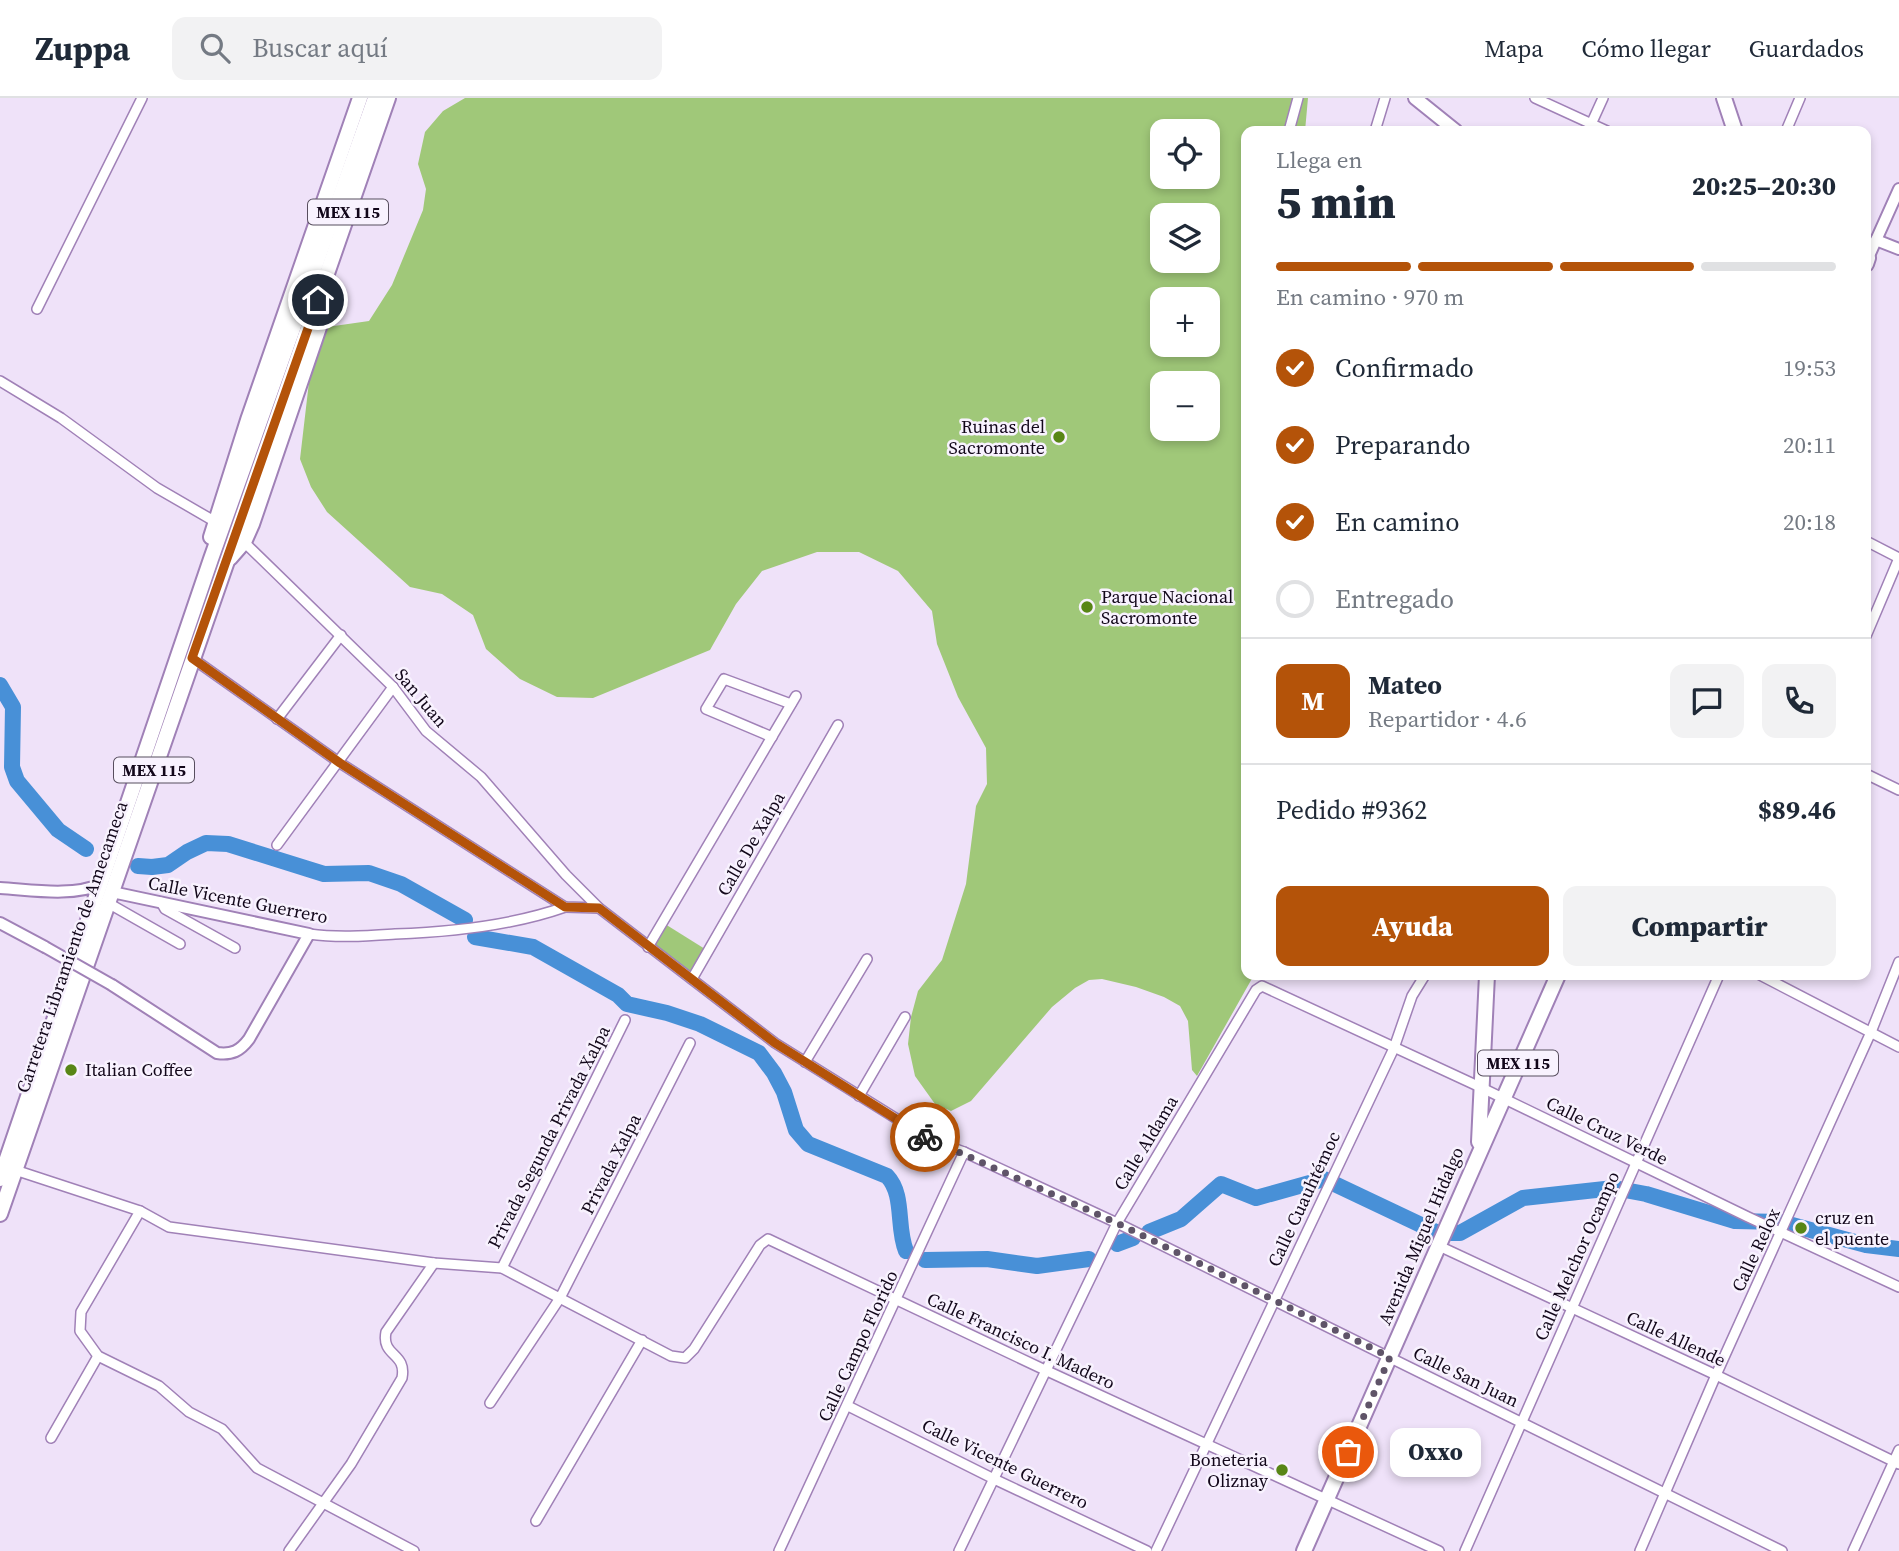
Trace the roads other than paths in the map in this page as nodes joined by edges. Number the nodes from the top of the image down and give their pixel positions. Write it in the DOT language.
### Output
graph roads {
  1 [pos="142,98"];
  2 [pos="360,98"];
  3 [pos="374,98"];
  4 [pos="388,98"];
  5 [pos="397,98"];
  6 [pos="1298,98"];
  7 [pos="1385,98"];
  8 [pos="1415,98"];
  9 [pos="1535,98"];
  10 [pos="1603,98"];
  11 [pos="1724,98"];
  12 [pos="1800,98"];
  13 [pos="1290,126"];
  14 [pos="1377,126"];
  15 [pos="1450,126"];
  16 [pos="1586,126"];
  17 [pos="1591,126"];
  18 [pos="1733,126"];
  19 [pos="1788,126"];
  20 [pos="1899,188"];
  21 [pos="1876,240"];
  22 [pos="1899,249"];
  23 [pos="1871,250"];
  24 [pos="37,309"];
  25 [pos="303,324"];
  26 [pos="0,381"];
  27 [pos="214,522"];
  28 [pos="244,542"];
  29 [pos="1871,544"];
  30 [pos="1899,558"];
  31 [pos="218,561"];
  32 [pos="1871,624"];
  33 [pos="341,635"];
  34 [pos="192,658"];
  35 [pos="393,687"];
  36 [pos="278,719"];
  37 [pos="838,725"];
  38 [pos="772,737"];
  39 [pos="340,763"];
  40 [pos="1871,776"];
  41 [pos="1899,790"];
  42 [pos="278,845"];
  43 [pos="0,888"];
  44 [pos="107,893"];
  45 [pos="161,902"];
  46 [pos="565,907"];
  47 [pos="599,908"];
  48 [pos="0,923"];
  49 [pos="309,934"];
  50 [pos="180,944"];
  51 [pos="648,947"];
  52 [pos="235,948"];
  53 [pos="867,959"];
  54 [pos="1899,962"];
  55 [pos="692,979"];
  56 [pos="1422,980"];
  57 [pos="1487,980"];
  58 [pos="1556,980"];
  59 [pos="1718,980"];
  60 [pos="1770,980"];
  61 [pos="1262,986"];
  62 [pos="905,1017"];
  63 [pos="625,1020"];
  64 [pos="1871,1032"];
  65 [pos="690,1043"];
  66 [pos="1899,1047"];
  67 [pos="1394,1048"];
  68 [pos="805,1062"];
  69 [pos="1480,1087"];
  70 [pos="859,1096"];
  71 [pos="1503,1098"];
  72 [pos="1479,1151"];
  73 [pos="964,1152"];
  74 [pos="1636,1163"];
  75 [pos="15,1170"];
  76 [pos="0,1179"];
  77 [pos="140,1211"];
  78 [pos="0,1214"];
  79 [pos="1117,1223"];
  80 [pos="1783,1228"];
  81 [pos="1441,1243"];
  82 [pos="434,1263"];
  83 [pos="502,1268"];
  84 [pos="1899,1287"];
  85 [pos="560,1298"];
  86 [pos="897,1301"];
  87 [pos="1275,1302"];
  88 [pos="1572,1307"];
  89 [pos="642,1340"];
  90 [pos="98,1356"];
  91 [pos="1390,1357"];
  92 [pos="1045,1370"];
  93 [pos="1716,1375"];
  94 [pos="490,1403"];
  95 [pos="848,1406"];
  96 [pos="1522,1423"];
  97 [pos="51,1438"];
  98 [pos="1206,1444"];
  99 [pos="1899,1450"];
  100 [pos="1896,1463"];
  101 [pos="994,1479"];
  102 [pos="1665,1495"];
  103 [pos="1326,1500"];
  104 [pos="323,1502"];
  105 [pos="536,1521"];
  106 [pos="289,1551"];
  107 [pos="414,1551"];
  108 [pos="779,1551"];
  109 [pos="959,1551"];
  110 [pos="1147,1551"];
  111 [pos="1156,1551"];
  112 [pos="1304,1551"];
  113 [pos="1438,1551"];
  114 [pos="1465,1551"];
  115 [pos="1640,1551"];
  116 [pos="1782,1551"];
  117 [pos="1853,1551"];
  1 -- 24 [label="street"];
  2 -- 27 [label="main road"];
  3 -- 25 [label="main road, Carretera Libramiento de Amecameca / MEX 115"];
  4 -- 25 [label="main road, Carretera Libramiento de Amecameca / MEX 115"];
  5 -- 28 [label="main road"];
  6 -- 13 [label="street"];
  7 -- 14 [label="street"];
  8 -- 15 [label="main road"];
  9 -- 16 [label="street"];
  10 -- 17 [label="street"];
  11 -- 18 [label="main road"];
  12 -- 19 [label="street"];
  20 -- 21 [label="street"];
  21 -- 22 [label="street"];
  21 -- 23 [label="street"];
  25 -- 31 [label="main road, Carretera Libramiento de Amecameca / MEX 115"];
  26 -- 27 [label="street"];
  27 -- 31 [label="main road"];
  28 -- 31 [label="main road"];
  28 -- 33 [label="street, San Juan"];
  29 -- 30 [label="street"];
  30 -- 32 [label="street"];
  31 -- 34 [label="main road, Carretera Libramiento de Amecameca / MEX 115"];
  31 -- 44 [label="main road, Carretera Libramiento de Amecameca / MEX 115"];
  33 -- 35 [label="street, San Juan"];
  33 -- 36 [label="street"];
  34 -- 36 [label="street"];
  34 -- 44 [label="main road, Carretera Libramiento de Amecameca / MEX 115"];
  35 -- 39 [label="street"];
  35 -- 47 [label="street, San Juan"];
  36 -- 39 [label="street"];
  37 -- 55 [label="street, Calle De Xalpa"];
  38 -- 38 [label="street"];
  38 -- 51 [label="street"];
  39 -- 42 [label="street"];
  39 -- 46 [label="street"];
  40 -- 41 [label="street"];
  43 -- 44 [label="street"];
  44 -- 45 [label="street, Calle Vicente Guerrero"];
  44 -- 50 [label="street"];
  44 -- 75 [label="main road, Carretera Libramiento de Amecameca / MEX 115"];
  44 -- 76 [label="main road, Carretera Libramiento de Amecameca / MEX 115"];
  45 -- 49 [label="street, Calle Vicente Guerrero"];
  45 -- 52 [label="street"];
  46 -- 47 [label="street"];
  46 -- 49 [label="street, Calle Vicente Guerrero"];
  47 -- 51 [label="street, Calle San Juan"];
  48 -- 49 [label="street, bridge"];
  51 -- 55 [label="street, Calle San Juan"];
  53 -- 68 [label="street"];
  54 -- 64 [label="street, Calle Relox"];
  55 -- 68 [label="street, Calle San Juan"];
  56 -- 67 [label="street, Calle Cuauhtémoc"];
  57 -- 69 [label="main road, MEX 115"];
  58 -- 71 [label="main road, Avenida Miguel Hidalgo / MEX 115"];
  59 -- 74 [label="street, Calle Melchor Ocampo"];
  60 -- 64 [label="street"];
  61 -- 67 [label="street, Calle Cruz Verde"];
  61 -- 79 [label="street, Calle Aldama"];
  62 -- 70 [label="street"];
  63 -- 83 [label="street, Privada Segunda Privada Xalpa"];
  64 -- 66 [label="street"];
  64 -- 80 [label="street, Calle Relox"];
  65 -- 85 [label="street, Privada Xalpa"];
  67 -- 69 [label="street, Calle Cruz Verde"];
  67 -- 87 [label="street, Calle Cuauhtémoc"];
  68 -- 70 [label="street, Calle San Juan"];
  69 -- 71 [label="street, Calle Cruz Verde"];
  69 -- 72 [label="main road, MEX 115"];
  70 -- 73 [label="street, Calle San Juan"];
  71 -- 72 [label="main road, Avenida Miguel Hidalgo / MEX 115"];
  71 -- 74 [label="street, Calle Cruz Verde"];
  72 -- 81 [label="main road, Avenida Miguel Hidalgo / MEX 115"];
  73 -- 79 [label="street, Calle San Juan"];
  73 -- 86 [label="street, Calle Campo Florido"];
  74 -- 80 [label="street, Calle Cruz Verde"];
  74 -- 88 [label="street, Calle Melchor Ocampo"];
  75 -- 77 [label="street"];
  75 -- 78 [label="main road, Carretera Libramiento de Amecameca / MEX 115"];
  77 -- 82 [label="street"];
  77 -- 90 [label="street"];
  79 -- 87 [label="street, Calle San Juan"];
  79 -- 92 [label="street, Calle Aldama"];
  80 -- 84 [label="street, Calle Cruz Verde"];
  80 -- 93 [label="street, Calle Relox"];
  81 -- 88 [label="street, Calle Allende"];
  81 -- 91 [label="main road, Avenida Miguel Hidalgo / MEX 115"];
  82 -- 83 [label="street"];
  82 -- 104 [label="street"];
  83 -- 85 [label="street"];
  85 -- 89 [label="street"];
  85 -- 94 [label="street, Privada Xalpa"];
  86 -- 89 [label="street, Calle Francisco I. Madero"];
  86 -- 92 [label="street, Calle Francisco I. Madero"];
  86 -- 95 [label="street, Calle Campo Florido"];
  87 -- 91 [label="street, Calle San Juan"];
  87 -- 98 [label="street, Calle Cuauhtémoc"];
  88 -- 93 [label="street, Calle Allende"];
  88 -- 96 [label="street, Calle Melchor Ocampo"];
  89 -- 105 [label="street"];
  90 -- 97 [label="street"];
  90 -- 104 [label="street"];
  91 -- 96 [label="street, Calle San Juan"];
  91 -- 103 [label="main road, Avenida Miguel Hidalgo / MEX 115"];
  92 -- 98 [label="street, Calle Francisco I. Madero"];
  92 -- 101 [label="street, Calle Aldama"];
  93 -- 100 [label="street, Calle Allende"];
  93 -- 102 [label="street, Calle Relox"];
  95 -- 101 [label="street, Calle Vicente Guerrero"];
  95 -- 108 [label="street, Calle Campo Florido"];
  96 -- 102 [label="street, Calle San Juan"];
  96 -- 114 [label="street, Calle Melchor Ocampo"];
  98 -- 103 [label="street, Calle Francisco I. Madero"];
  98 -- 111 [label="street, Calle Cuauhtémoc"];
  99 -- 100 [label="street"];
  100 -- 117 [label="street"];
  101 -- 109 [label="street, Calle Aldama"];
  101 -- 110 [label="street, Calle Vicente Guerrero"];
  102 -- 115 [label="street, Calle Relox"];
  102 -- 116 [label="street, Calle San Juan"];
  103 -- 112 [label="main road, Avenida Miguel Hidalgo / MEX 115"];
  103 -- 113 [label="street, Calle Francisco I. Madero"];
  104 -- 106 [label="street"];
  104 -- 107 [label="street"];
}
